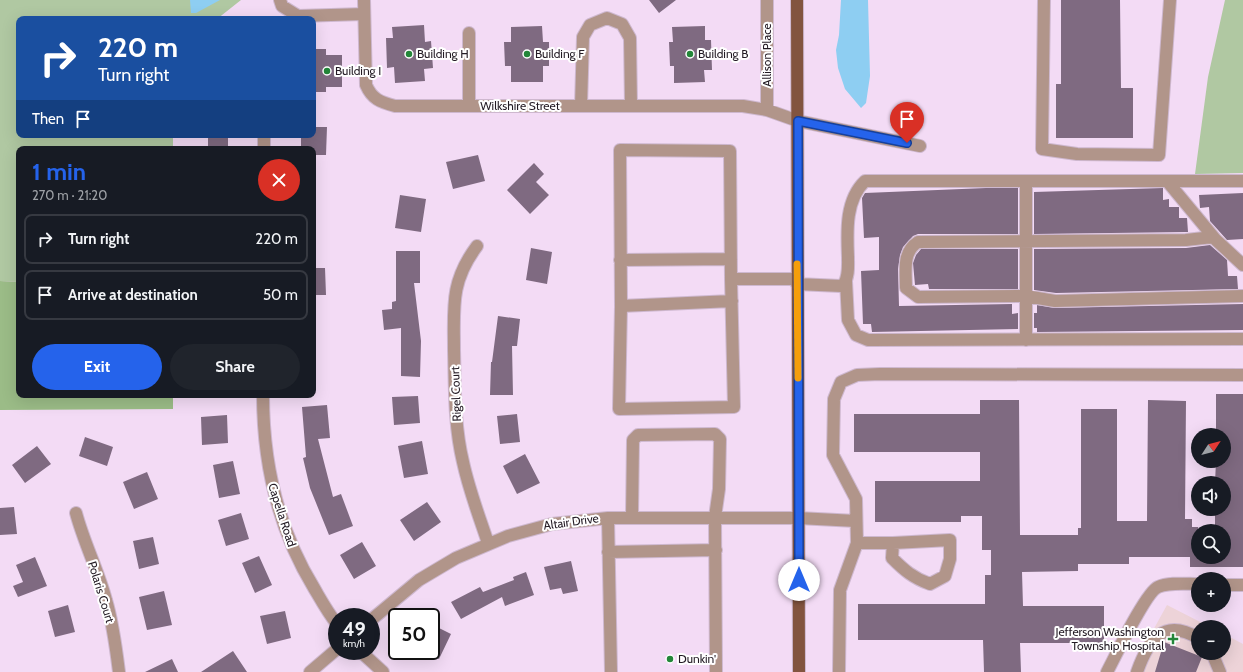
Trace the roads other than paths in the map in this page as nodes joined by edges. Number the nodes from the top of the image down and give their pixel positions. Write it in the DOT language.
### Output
graph roads {
  1 [pos="280,0"];
  2 [pos="364,0"];
  3 [pos="767,0"];
  4 [pos="797,0"];
  5 [pos="1044,0"];
  6 [pos="1170,0"];
  7 [pos="364,14"];
  8 [pos="469,33"];
  9 [pos="468,106"];
  10 [pos="581,106"];
  11 [pos="630,106"];
  12 [pos="767,110"];
  13 [pos="798,121"];
  14 [pos="920,146"];
  15 [pos="1026,181"];
  16 [pos="1167,181"];
  17 [pos="1243,181"];
  18 [pos="1213,237"];
  19 [pos="1026,243"];
  20 [pos="477,246"];
  21 [pos="731,259"];
  22 [pos="620,260"];
  23 [pos="1243,265"];
  24 [pos="731,279"];
  25 [pos="846,281"];
  26 [pos="798,282"];
  27 [pos="1026,296"];
  28 [pos="1243,296"];
  29 [pos="732,301"];
  30 [pos="621,306"];
  31 [pos="1243,339"];
  32 [pos="1026,340"];
  33 [pos="1243,375"];
  34 [pos="263,398"];
  35 [pos="76,513"];
  36 [pos="715,517"];
  37 [pos="608,518"];
  38 [pos="632,518"];
  39 [pos="798,518"];
  40 [pos="856,521"];
  41 [pos="488,543"];
  42 [pos="893,543"];
  43 [pos="857,544"];
  44 [pos="716,550"];
  45 [pos="608,552"];
  46 [pos="1191,584"];
  47 [pos="1231,585"];
  48 [pos="1243,585"];
  49 [pos="328,610"];
  50 [pos="380,612"];
  51 [pos="1191,635"];
  52 [pos="328,657"];
  53 [pos="370,660"];
  54 [pos="1215,660"];
  55 [pos="119,672"];
  56 [pos="310,672"];
  57 [pos="383,672"];
  58 [pos="611,672"];
  59 [pos="716,672"];
  60 [pos="799,672"];
  61 [pos="839,672"];
  62 [pos="1107,672"];
  63 [pos="1137,672"];
  64 [pos="1220,672"];
  1 -- 7 [label="street"];
  2 -- 7 [label="street, Wilkshire Street"];
  3 -- 12 [label="street, Allison Place"];
  4 -- 13 [label="main road"];
  5 -- 6 [label="street"];
  7 -- 9 [label="street, Wilkshire Street"];
  8 -- 9 [label="street"];
  9 -- 10 [label="street, Wilkshire Street"];
  10 -- 11 [label="street, Wilkshire Street"];
  10 -- 11 [label="street"];
  11 -- 12 [label="street, Wilkshire Street"];
  12 -- 13 [label="street, Wilkshire Street"];
  13 -- 14 [label="street, Wilkshire Street"];
  13 -- 26 [label="main road"];
  15 -- 16 [label="street"];
  15 -- 19 [label="street"];
  15 -- 25 [label="street"];
  16 -- 17 [label="street"];
  16 -- 18 [label="street"];
  18 -- 19 [label="street"];
  18 -- 23 [label="street"];
  19 -- 27 [label="street"];
  19 -- 27 [label="street"];
  20 -- 41 [label="street, Rigel Court"];
  21 -- 22 [label="street"];
  21 -- 22 [label="street"];
  21 -- 24 [label="street"];
  22 -- 30 [label="street"];
  24 -- 26 [label="street"];
  24 -- 29 [label="street"];
  25 -- 26 [label="street"];
  25 -- 32 [label="street"];
  26 -- 39 [label="main road"];
  27 -- 28 [label="street"];
  27 -- 32 [label="street"];
  29 -- 30 [label="street"];
  29 -- 30 [label="street"];
  31 -- 32 [label="street"];
  33 -- 40 [label="street"];
  34 -- 49 [label="street, Capella Road"];
  35 -- 55 [label="street, Polaris Court"];
  36 -- 38 [label="street, Altair Drive"];
  36 -- 38 [label="street"];
  36 -- 39 [label="street, Altair Drive"];
  36 -- 44 [label="street"];
  37 -- 38 [label="street, Altair Drive"];
  37 -- 41 [label="street, Altair Drive"];
  37 -- 45 [label="street"];
  39 -- 40 [label="street, Altair Drive"];
  39 -- 60 [label="main road"];
  40 -- 43 [label="street"];
  41 -- 50 [label="street, Altair Drive"];
  42 -- 42 [label="street"];
  42 -- 43 [label="street"];
  43 -- 61 [label="street"];
  44 -- 45 [label="street"];
  44 -- 59 [label="street"];
  45 -- 58 [label="street"];
  46 -- 62 [label="street"];
  47 -- 48 [label="street"];
  51 -- 63 [label="street"];
  52 -- 56 [label="street"];
  53 -- 57 [label="street"];
  54 -- 64 [label="street"];
}
